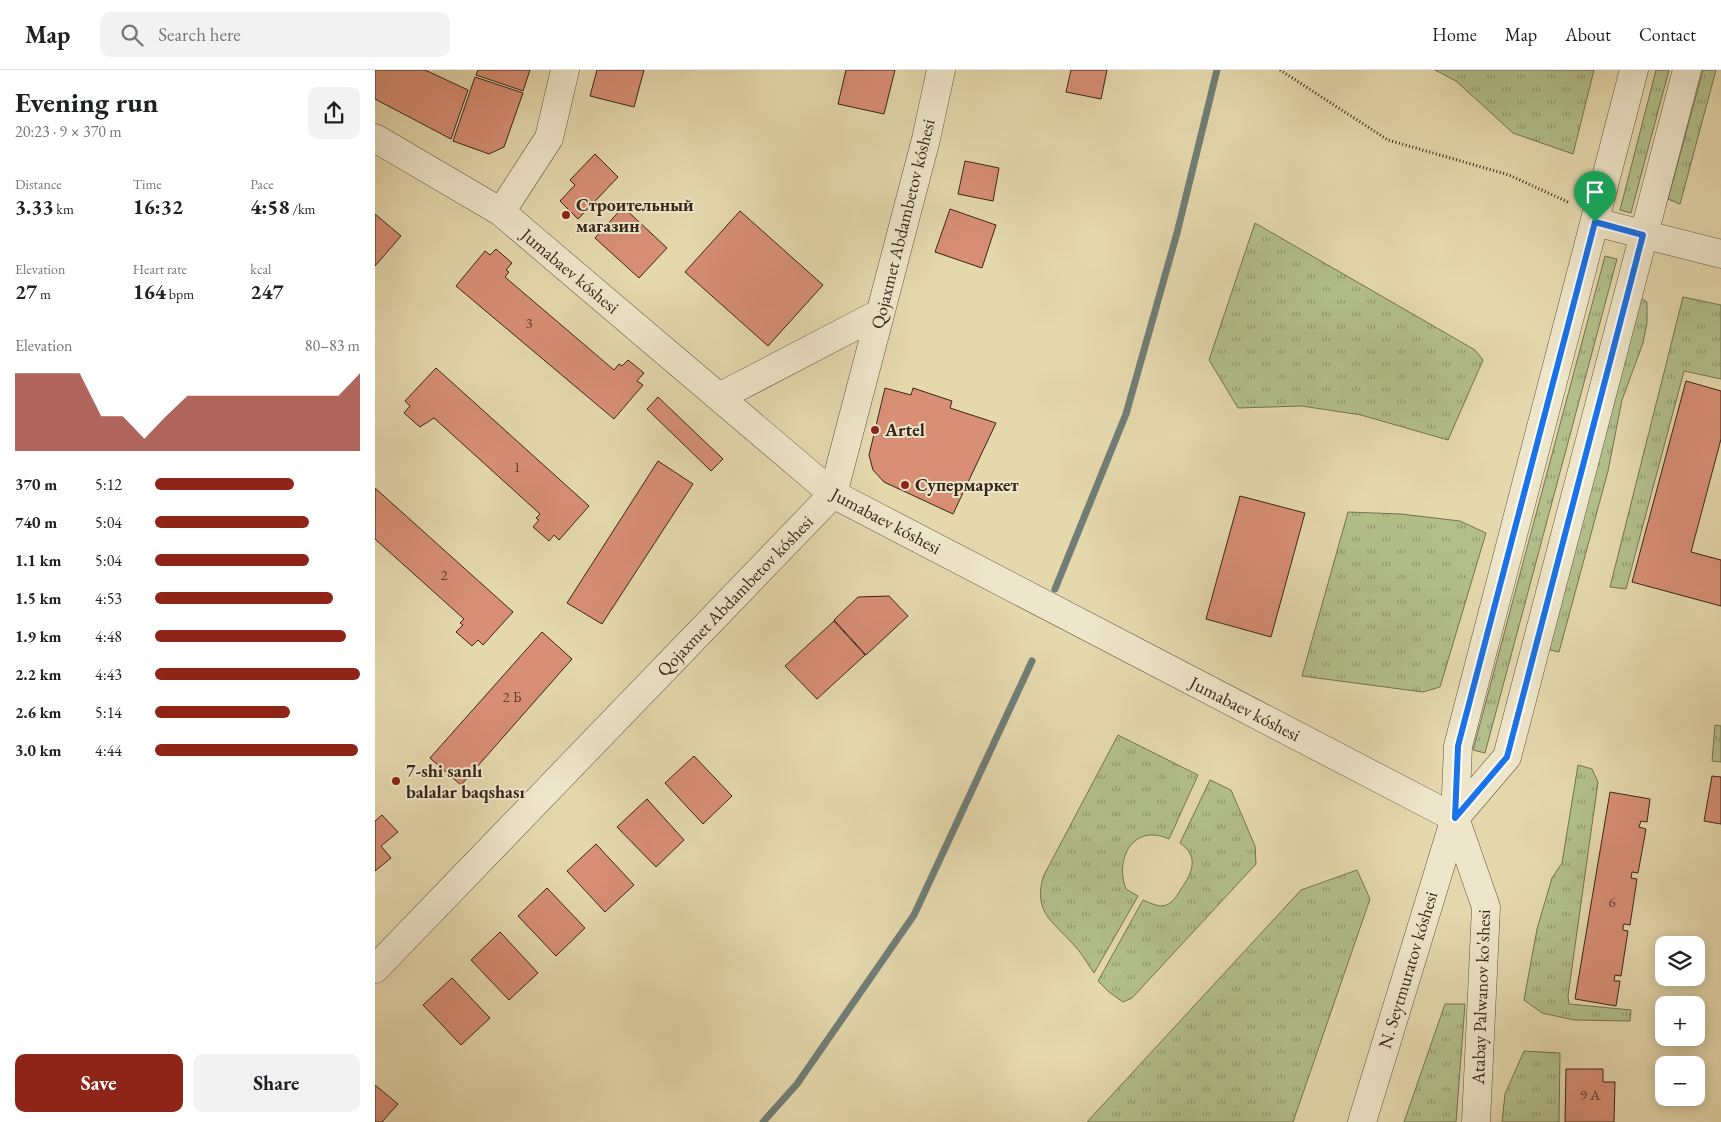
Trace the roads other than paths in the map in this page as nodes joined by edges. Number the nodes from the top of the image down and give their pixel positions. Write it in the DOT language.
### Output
graph roads {
  1 [pos="565,70"];
  2 [pos="941,70"];
  3 [pos="1635,70"];
  4 [pos="1687,70"];
  5 [pos="375,138"];
  6 [pos="501,212"];
  7 [pos="1595,222"];
  8 [pos="1643,235"];
  9 [pos="1721,254"];
  10 [pos="880,313"];
  11 [pos="719,397"];
  12 [pos="833,494"];
  13 [pos="1455,818"];
  14 [pos="375,969"];
  15 [pos="1362,1122"];
  16 [pos="1476,1122"];
  1 -- 6 [label="street"];
  2 -- 10 [label="street, Qojaxmet Abdambetov kóshesi"];
  3 -- 7 [label="street"];
  4 -- 8 [label="street"];
  5 -- 6 [label="street, Jumabaev kóshesi"];
  6 -- 11 [label="street, Jumabaev kóshesi"];
  7 -- 8 [label="street"];
  7 -- 13 [label="street"];
  8 -- 9 [label="street"];
  8 -- 13 [label="street"];
  10 -- 11 [label="street"];
  10 -- 12 [label="street, Qojaxmet Abdambetov kóshesi"];
  11 -- 12 [label="street, Jumabaev kóshesi"];
  12 -- 13 [label="street, Jumabaev kóshesi"];
  12 -- 14 [label="street, Qojaxmet Abdambetov kóshesi"];
  13 -- 15 [label="street, N. Seytmuratov kóshesi"];
  13 -- 16 [label="street, Atabay Palwanov ko'shesi"];
}
